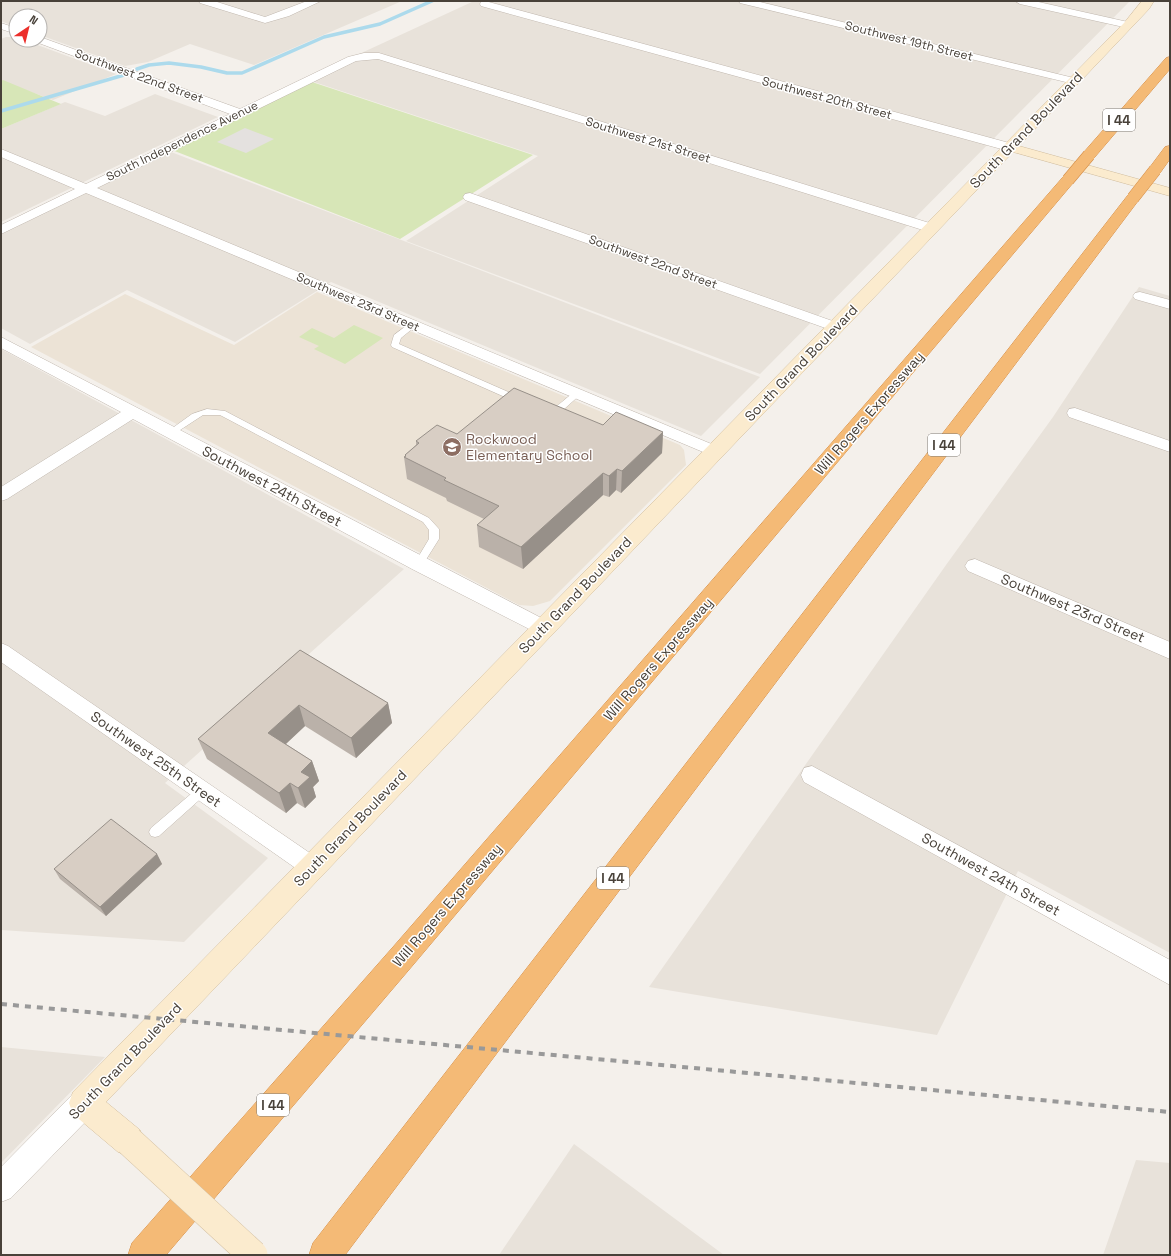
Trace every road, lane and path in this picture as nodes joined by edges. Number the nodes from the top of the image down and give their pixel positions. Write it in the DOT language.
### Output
graph roads {
  1 [pos="204,1"];
  2 [pos="316,1"];
  3 [pos="744,1"];
  4 [pos="1020,1"];
  5 [pos="1148,1"];
  6 [pos="485,4"];
  7 [pos="1128,25"];
  8 [pos="48,43"];
  9 [pos="364,56"];
  10 [pos="1169,60"];
  11 [pos="1074,81"];
  12 [pos="239,113"];
  13 [pos="1009,147"];
  14 [pos="1170,150"];
  15 [pos="1,153"];
  16 [pos="85,188"];
  17 [pos="1170,192"];
  18 [pos="470,197"];
  19 [pos="931,228"];
  20 [pos="1,230"];
  21 [pos="1140,296"];
  22 [pos="1170,305"];
  23 [pos="413,325"];
  24 [pos="836,327"];
  25 [pos="1,342"];
  26 [pos="577,394"];
  27 [pos="525,402"];
  28 [pos="539,408"];
  29 [pos="133,412"];
  30 [pos="1074,413"];
  31 [pos="170,432"];
  32 [pos="1170,447"];
  33 [pos="715,452"];
  34 [pos="1,495"];
  35 [pos="419,564"];
  36 [pos="975,566"];
  37 [pos="544,628"];
  38 [pos="1,651"];
  39 [pos="1170,651"];
  40 [pos="812,776"];
  41 [pos="202,791"];
  42 [pos="155,832"];
  43 [pos="312,867"];
  44 [pos="1170,973"];
  45 [pos="84,1103"];
  46 [pos="1,1188"];
  47 [pos="144,1255"];
  48 [pos="253,1255"];
  49 [pos="325,1255"];
  1 -- 2 [label="street"];
  3 -- 11 [label="street, Southwest 19th Street"];
  4 -- 7 [label="street"];
  5 -- 7 [label="street, South Grand Boulevard"];
  6 -- 13 [label="street, Southwest 20th Street"];
  7 -- 11 [label="street, South Grand Boulevard"];
  8 -- 12 [label="street, Southwest 22nd Street"];
  9 -- 12 [label="street, South Independence Avenue"];
  9 -- 19 [label="street, Southwest 21st Street"];
  10 -- 47 [label="highway, Will Rogers Expressway / I 44, bridge"];
  11 -- 13 [label="street, South Grand Boulevard"];
  12 -- 16 [label="street, South Independence Avenue"];
  13 -- 17 [label="street, Southwest 20th Street"];
  13 -- 19 [label="street, South Grand Boulevard"];
  14 -- 49 [label="highway, I 44, bridge"];
  15 -- 16 [label="street, Southwest 23rd Street"];
  16 -- 20 [label="street, South Independence Avenue"];
  16 -- 23 [label="street, Southwest 23rd Street"];
  18 -- 24 [label="street, Southwest 22nd Street"];
  19 -- 24 [label="street, South Grand Boulevard"];
  21 -- 22 [label="street"];
  23 -- 26 [label="street, Southwest 23rd Street"];
  23 -- 27 [label="lane"];
  24 -- 33 [label="street, South Grand Boulevard"];
  25 -- 29 [label="street, Southwest 24th Street"];
  26 -- 28 [label="lane"];
  26 -- 33 [label="street, Southwest 23rd Street"];
  29 -- 31 [label="street, Southwest 24th Street"];
  29 -- 34 [label="street"];
  30 -- 32 [label="street"];
  31 -- 35 [label="street, Southwest 24th Street"];
  31 -- 35 [label="lane"];
  33 -- 37 [label="street, South Grand Boulevard"];
  35 -- 37 [label="street, Southwest 24th Street"];
  36 -- 39 [label="street, Southwest 23rd Street"];
  37 -- 43 [label="street, South Grand Boulevard"];
  38 -- 41 [label="street, Southwest 25th Street"];
  40 -- 44 [label="street, Southwest 24th Street"];
  41 -- 42 [label="lane"];
  41 -- 43 [label="street, Southwest 25th Street"];
  43 -- 45 [label="street, South Grand Boulevard"];
  45 -- 46 [label="street, South Grand Boulevard"];
  45 -- 48 [label="street, bridge"];
}
